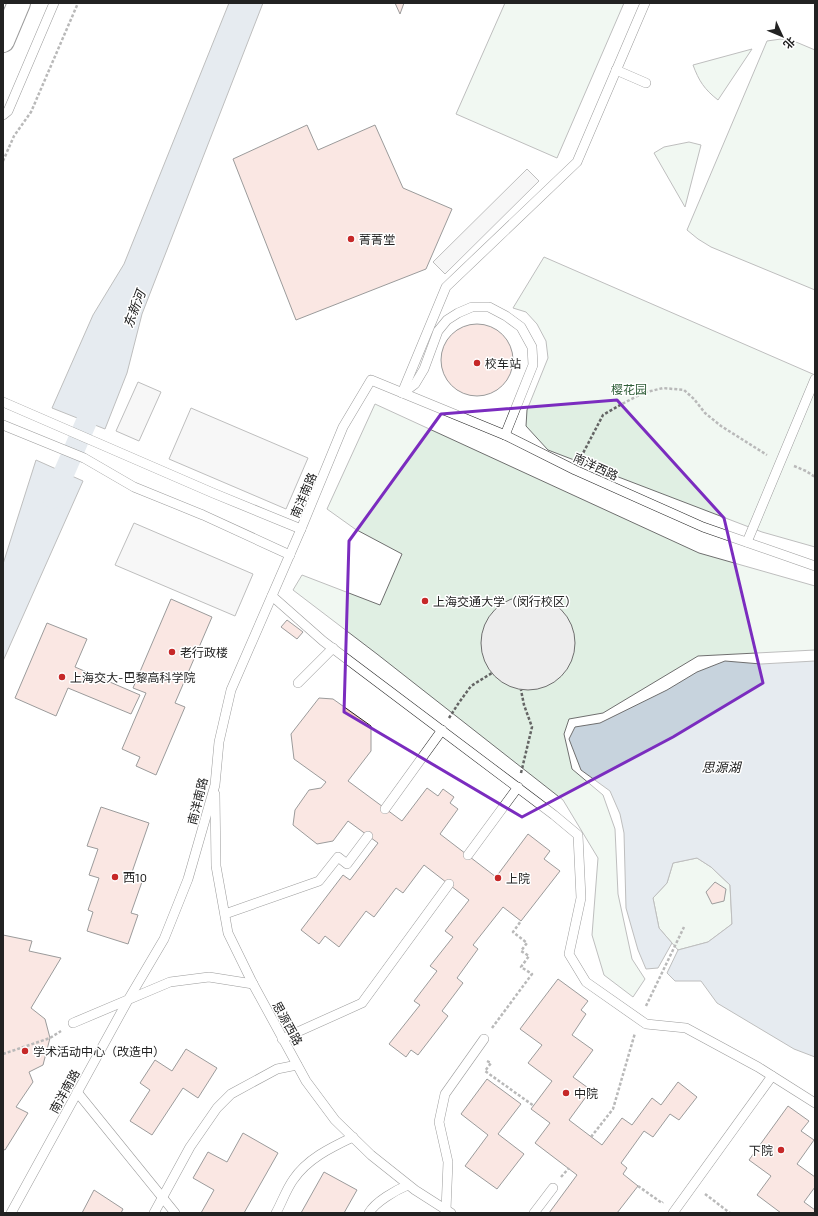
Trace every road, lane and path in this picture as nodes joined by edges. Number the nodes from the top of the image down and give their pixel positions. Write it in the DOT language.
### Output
graph roads {
  1 [pos="19,3"];
  2 [pos="54,3"];
  3 [pos="78,3"];
  4 [pos="645,3"];
  5 [pos="3,41"];
  6 [pos="616,70"];
  7 [pos="646,84"];
  8 [pos="3,114"];
  9 [pos="3,161"];
  10 [pos="815,379"];
  11 [pos="371,380"];
  12 [pos="402,393"];
  13 [pos="3,402"];
  14 [pos="3,426"];
  15 [pos="505,435"];
  16 [pos="781,461"];
  17 [pos="575,470"];
  18 [pos="815,477"];
  19 [pos="301,529"];
  20 [pos="747,542"];
  21 [pos="290,555"];
  22 [pos="815,566"];
  23 [pos="272,596"];
  24 [pos="332,648"];
  25 [pos="492,673"];
  26 [pos="298,683"];
  27 [pos="521,690"];
  28 [pos="442,730"];
  29 [pos="215,785"];
  30 [pos="518,787"];
  31 [pos="385,809"];
  32 [pos="368,836"];
  33 [pos="468,855"];
  34 [pos="449,884"];
  35 [pos="225,914"];
  36 [pos="521,921"];
  37 [pos="253,984"];
  38 [pos="128,1000"];
  39 [pos="73,1023"];
  40 [pos="282,1039"];
  41 [pos="484,1039"];
  42 [pos="3,1054"];
  43 [pos="297,1064"];
  44 [pos="772,1076"];
  45 [pos="77,1092"];
  46 [pos="815,1104"];
  47 [pos="534,1106"];
  48 [pos="352,1137"];
  49 [pos="408,1185"];
  50 [pos="553,1188"];
  51 [pos="163,1198"];
  52 [pos="448,1211"];
  53 [pos="11,1213"];
  54 [pos="154,1213"];
  55 [pos="175,1213"];
  56 [pos="276,1213"];
  57 [pos="369,1213"];
  58 [pos="534,1213"];
  59 [pos="673,1213"];
  1 -- 5 [label="main road"];
  2 -- 8 [label="lane"];
  3 -- 9 [label="path"];
  4 -- 6 [label="lane"];
  6 -- 7 [label="lane"];
  6 -- 12 [label="lane"];
  10 -- 16 [label="lane"];
  11 -- 12 [label="lane, 南洋西路"];
  11 -- 19 [label="lane, 南洋南路"];
  12 -- 15 [label="lane, 南洋西路"];
  12 -- 15 [label="lane"];
  13 -- 19 [label="lane"];
  14 -- 21 [label="lane"];
  15 -- 17 [label="lane, 南洋西路"];
  16 -- 17 [label="path"];
  16 -- 18 [label="path"];
  16 -- 20 [label="lane"];
  17 -- 20 [label="lane, 南洋西路"];
  19 -- 21 [label="lane, 南洋南路"];
  20 -- 22 [label="lane, 南洋西路"];
  21 -- 23 [label="lane, 南洋南路"];
  23 -- 24 [label="lane"];
  23 -- 29 [label="lane, 南洋南路"];
  24 -- 26 [label="lane"];
  24 -- 28 [label="lane"];
  25 -- 28 [label="path"];
  27 -- 30 [label="path"];
  28 -- 30 [label="lane"];
  28 -- 31 [label="lane"];
  29 -- 35 [label="lane, 思源西路"];
  29 -- 38 [label="lane, 南洋南路"];
  30 -- 33 [label="lane"];
  30 -- 44 [label="lane"];
  32 -- 35 [label="lane"];
  34 -- 40 [label="lane"];
  35 -- 37 [label="lane, 思源西路"];
  36 -- 41 [label="path"];
  37 -- 38 [label="lane"];
  37 -- 40 [label="lane, 思源西路"];
  38 -- 39 [label="lane"];
  38 -- 45 [label="lane, 南洋南路"];
  39 -- 42 [label="path"];
  40 -- 43 [label="lane, 思源西路"];
  41 -- 47 [label="path"];
  41 -- 52 [label="lane"];
  43 -- 48 [label="lane, 思源西路"];
  43 -- 51 [label="lane"];
  44 -- 46 [label="lane"];
  44 -- 59 [label="lane"];
  45 -- 51 [label="lane"];
  45 -- 53 [label="lane, 南洋南路"];
  48 -- 49 [label="lane, 思源西路"];
  48 -- 56 [label="lane"];
  49 -- 52 [label="lane, 思源西路"];
  49 -- 57 [label="lane"];
  50 -- 58 [label="lane"];
  51 -- 54 [label="lane"];
  51 -- 55 [label="lane"];
}
